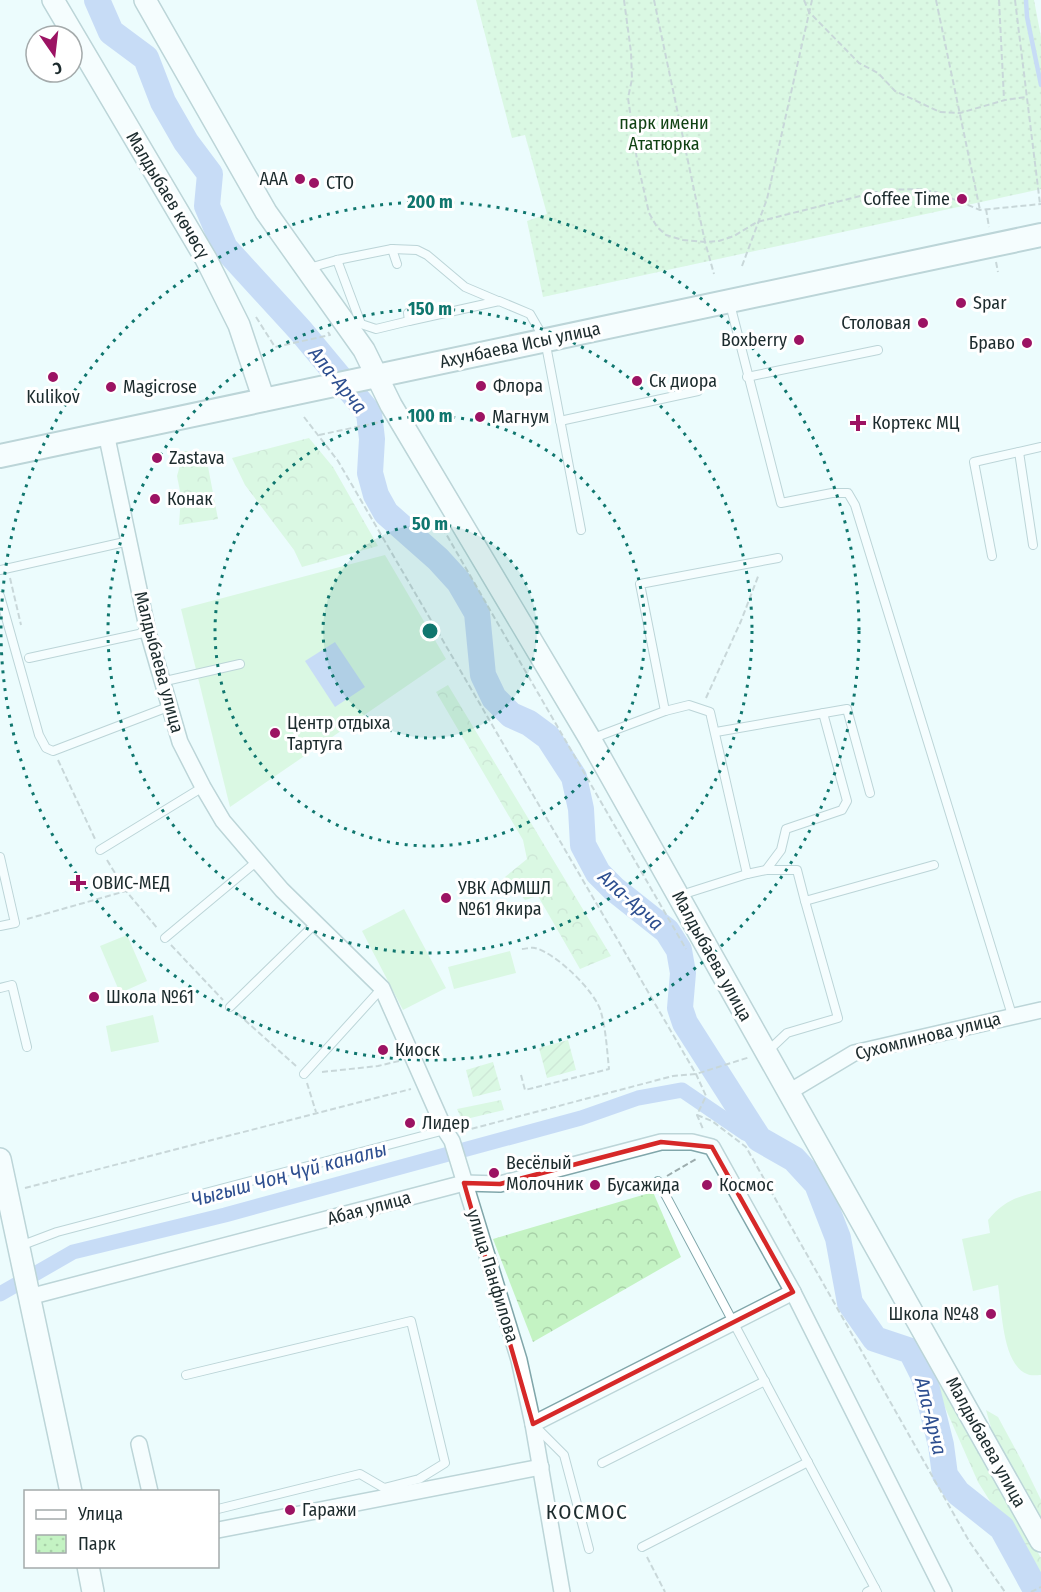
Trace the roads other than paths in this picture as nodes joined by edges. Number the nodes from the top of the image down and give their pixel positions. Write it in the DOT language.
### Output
graph roads {
  1 [pos="53,0"];
  2 [pos="145,0"];
  3 [pos="1041,235"];
  4 [pos="392,249"];
  5 [pos="337,260"];
  6 [pos="397,264"];
  7 [pos="306,268"];
  8 [pos="499,301"];
  9 [pos="729,301"];
  10 [pos="544,340"];
  11 [pos="878,350"];
  12 [pos="368,377"];
  13 [pos="747,377"];
  14 [pos="698,391"];
  15 [pos="264,400"];
  16 [pos="560,421"];
  17 [pos="106,433"];
  18 [pos="1041,447"];
  19 [pos="1018,452"];
  20 [pos="0,456"];
  21 [pos="581,530"];
  22 [pos="129,541"];
  23 [pos="1033,545"];
  24 [pos="992,556"];
  25 [pos="778,558"];
  26 [pos="4,569"];
  27 [pos="0,596"];
  28 [pos="148,632"];
  29 [pos="29,658"];
  30 [pos="240,664"];
  31 [pos="161,681"];
  32 [pos="168,706"];
  33 [pos="665,711"];
  34 [pos="824,713"];
  35 [pos="716,732"];
  36 [pos="590,739"];
  37 [pos="203,788"];
  38 [pos="870,793"];
  39 [pos="100,850"];
  40 [pos="0,857"];
  41 [pos="256,862"];
  42 [pos="934,865"];
  43 [pos="766,870"];
  44 [pos="747,874"];
  45 [pos="679,896"];
  46 [pos="805,901"];
  47 [pos="316,923"];
  48 [pos="0,926"];
  49 [pos="165,938"];
  50 [pos="0,988"];
  51 [pos="382,988"];
  52 [pos="230,1007"];
  53 [pos="1041,1010"];
  54 [pos="1012,1016"];
  55 [pos="27,1047"];
  56 [pos="758,1055"];
  57 [pos="304,1074"];
  58 [pos="789,1092"];
  59 [pos="449,1136"];
  60 [pos="0,1159"];
  61 [pos="658,1181"];
  62 [pos="465,1183"];
  63 [pos="19,1246"];
  64 [pos="27,1283"];
  65 [pos="793,1292"];
  66 [pos="734,1322"];
  67 [pos="186,1375"];
  68 [pos="765,1381"];
  69 [pos="533,1425"];
  70 [pos="139,1444"];
  71 [pos="808,1462"];
  72 [pos="602,1463"];
  73 [pos="540,1467"];
  74 [pos="71,1490"];
  75 [pos="150,1490"];
  76 [pos="219,1509"];
  77 [pos="219,1530"];
  78 [pos="1041,1541"];
  79 [pos="642,1547"];
  80 [pos="589,1549"];
  81 [pos="88,1568"];
  82 [pos="876,1590"];
  83 [pos="93,1592"];
  84 [pos="562,1592"];
  85 [pos="867,1592"];
  86 [pos="944,1592"];
  1 -- 15 [label="street, Малдыбаев көчөсү"];
  2 -- 7 [label="street"];
  3 -- 9 [label="main road, Ахунбаева Исы улица"];
  4 -- 5 [label="lane"];
  4 -- 6 [label="lane"];
  4 -- 8 [label="lane"];
  5 -- 7 [label="lane"];
  5 -- 8 [label="lane"];
  7 -- 12 [label="street"];
  8 -- 10 [label="lane"];
  9 -- 10 [label="main road, Ахунбаева Исы улица"];
  9 -- 13 [label="lane"];
  10 -- 12 [label="main road, Ахунбаева Исы улица"];
  10 -- 16 [label="lane"];
  11 -- 13 [label="lane"];
  12 -- 15 [label="main road, Ахунбаева Исы улица"];
  12 -- 36 [label="street, Малдыбаева улица"];
  13 -- 54 [label="lane"];
  14 -- 16 [label="lane"];
  15 -- 17 [label="main road, Ахунбаева Исы улица"];
  16 -- 21 [label="lane"];
  17 -- 20 [label="main road, Ахунбаева Исы улица"];
  17 -- 22 [label="street, Малдыбаева улица"];
  18 -- 19 [label="lane"];
  19 -- 23 [label="lane"];
  19 -- 24 [label="lane"];
  22 -- 26 [label="lane"];
  22 -- 28 [label="street, Малдыбаева улица"];
  25 -- 33 [label="lane"];
  27 -- 32 [label="lane"];
  28 -- 29 [label="lane"];
  28 -- 31 [label="street, Малдыбаева улица"];
  30 -- 31 [label="lane"];
  31 -- 32 [label="street, Малдыбаева улица"];
  32 -- 37 [label="street, Малдыбаева улица"];
  33 -- 35 [label="lane"];
  33 -- 36 [label="lane"];
  34 -- 35 [label="lane"];
  34 -- 38 [label="lane"];
  34 -- 43 [label="lane"];
  35 -- 44 [label="lane"];
  36 -- 45 [label="street, Малдыбаева улица"];
  37 -- 39 [label="lane"];
  37 -- 41 [label="street, Малдыбаева улица"];
  40 -- 48 [label="lane"];
  41 -- 47 [label="street, Малдыбаева улица"];
  41 -- 49 [label="lane"];
  42 -- 46 [label="lane"];
  43 -- 44 [label="lane"];
  43 -- 46 [label="lane"];
  44 -- 45 [label="lane"];
  45 -- 56 [label="street, Малдыбаева улица"];
  46 -- 56 [label="lane"];
  47 -- 51 [label="street, Малдыбаева улица"];
  47 -- 52 [label="lane"];
  50 -- 55 [label="lane"];
  51 -- 57 [label="lane"];
  51 -- 59 [label="street, Малдыбаева улица"];
  53 -- 54 [label="street, Сухомлинова улица"];
  54 -- 58 [label="street, Сухомлинова улица"];
  56 -- 58 [label="street, Малдыбаева улица"];
  58 -- 78 [label="street, Малдыбаева улица"];
  59 -- 62 [label="street, улица Панфилова"];
  59 -- 63 [label="lane"];
  60 -- 63 [label="street"];
  61 -- 66 [label="lane"];
  62 -- 64 [label="street, Абая улица"];
  62 -- 65 [label="street, Абая улица"];
  62 -- 69 [label="street, улица Панфилова"];
  63 -- 64 [label="street"];
  64 -- 74 [label="street"];
  65 -- 66 [label="street"];
  65 -- 86 [label="street"];
  66 -- 68 [label="lane"];
  66 -- 69 [label="street"];
  67 -- 76 [label="lane"];
  68 -- 71 [label="lane"];
  68 -- 72 [label="lane"];
  69 -- 73 [label="street, улица Панфилова"];
  69 -- 80 [label="lane"];
  70 -- 75 [label="street"];
  71 -- 79 [label="lane"];
  71 -- 82 [label="lane"];
  73 -- 77 [label="street"];
  73 -- 84 [label="street, улица Панфилова"];
  81 -- 83 [label="street"];
  82 -- 85 [label="lane"];
}
